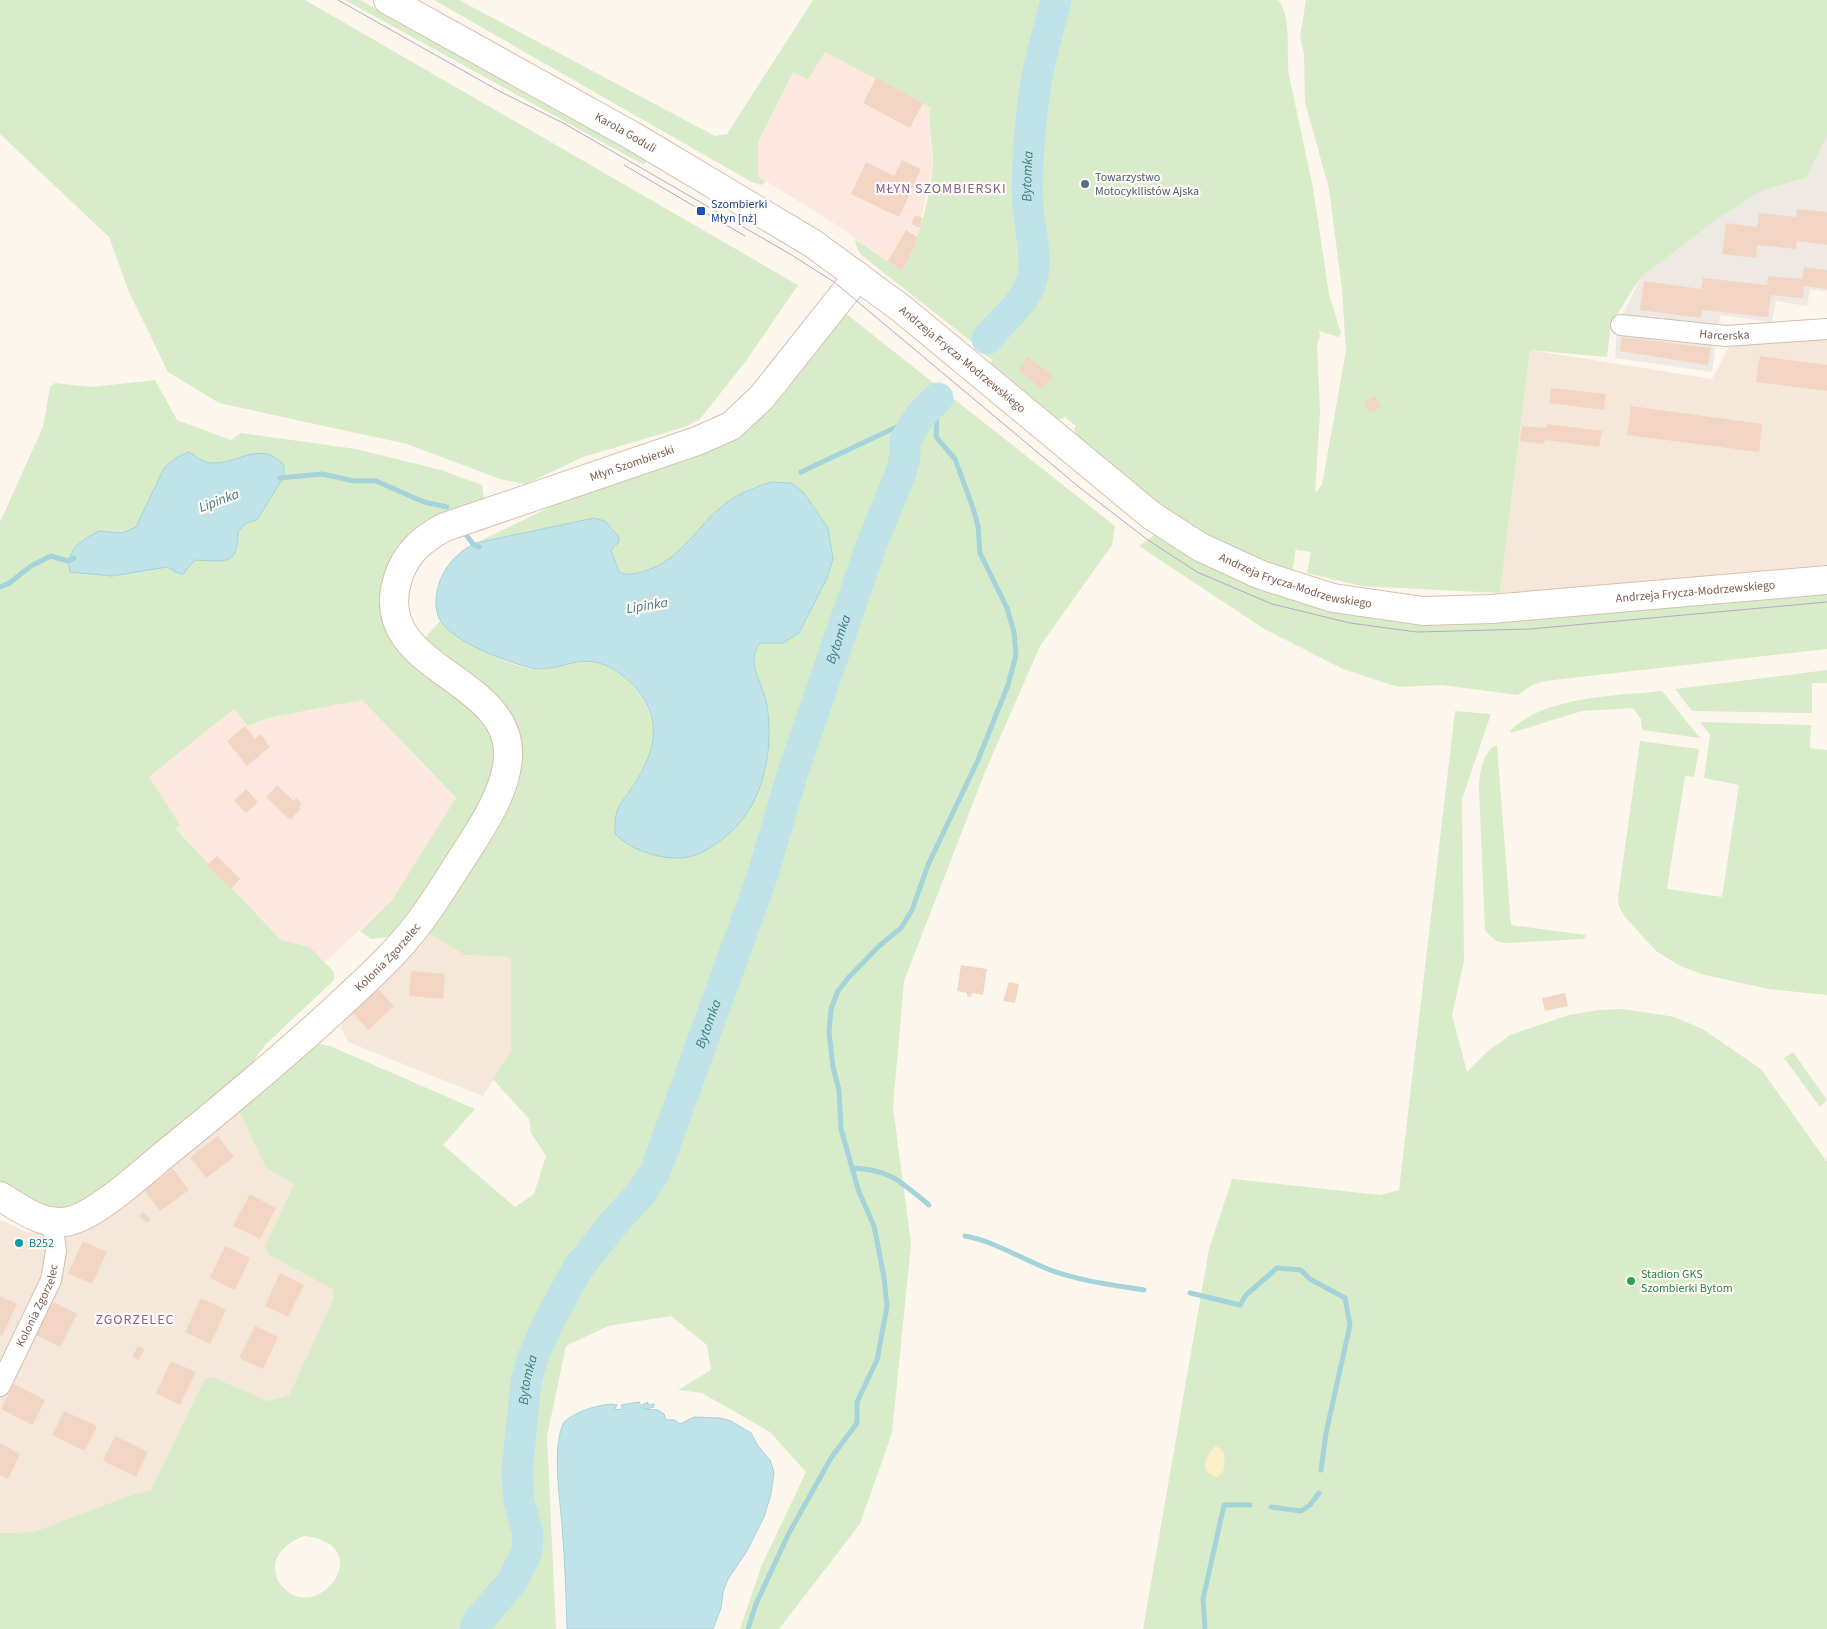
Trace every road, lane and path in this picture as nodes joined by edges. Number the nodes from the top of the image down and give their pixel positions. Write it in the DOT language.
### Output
graph roads {
  1 [pos="388,0"];
  2 [pos="858,276"];
  3 [pos="1621,325"];
  4 [pos="1827,329"];
  5 [pos="1827,580"];
  6 [pos="394,608"];
  7 [pos="0,1196"];
  8 [pos="52,1222"];
  9 [pos="0,1386"];
  1 -- 2 [label="main road, Karola Goduli"];
  2 -- 5 [label="main road, Andrzeja Frycza-Modrzewskiego"];
  2 -- 6 [label="main road, Młyn Szombierski"];
  3 -- 4 [label="street, Harcerska"];
  6 -- 8 [label="main road, Kolonia Zgorzelec"];
  7 -- 8 [label="main road, Kolonia Zgorzelec"];
  8 -- 9 [label="street, Kolonia Zgorzelec"];
}
